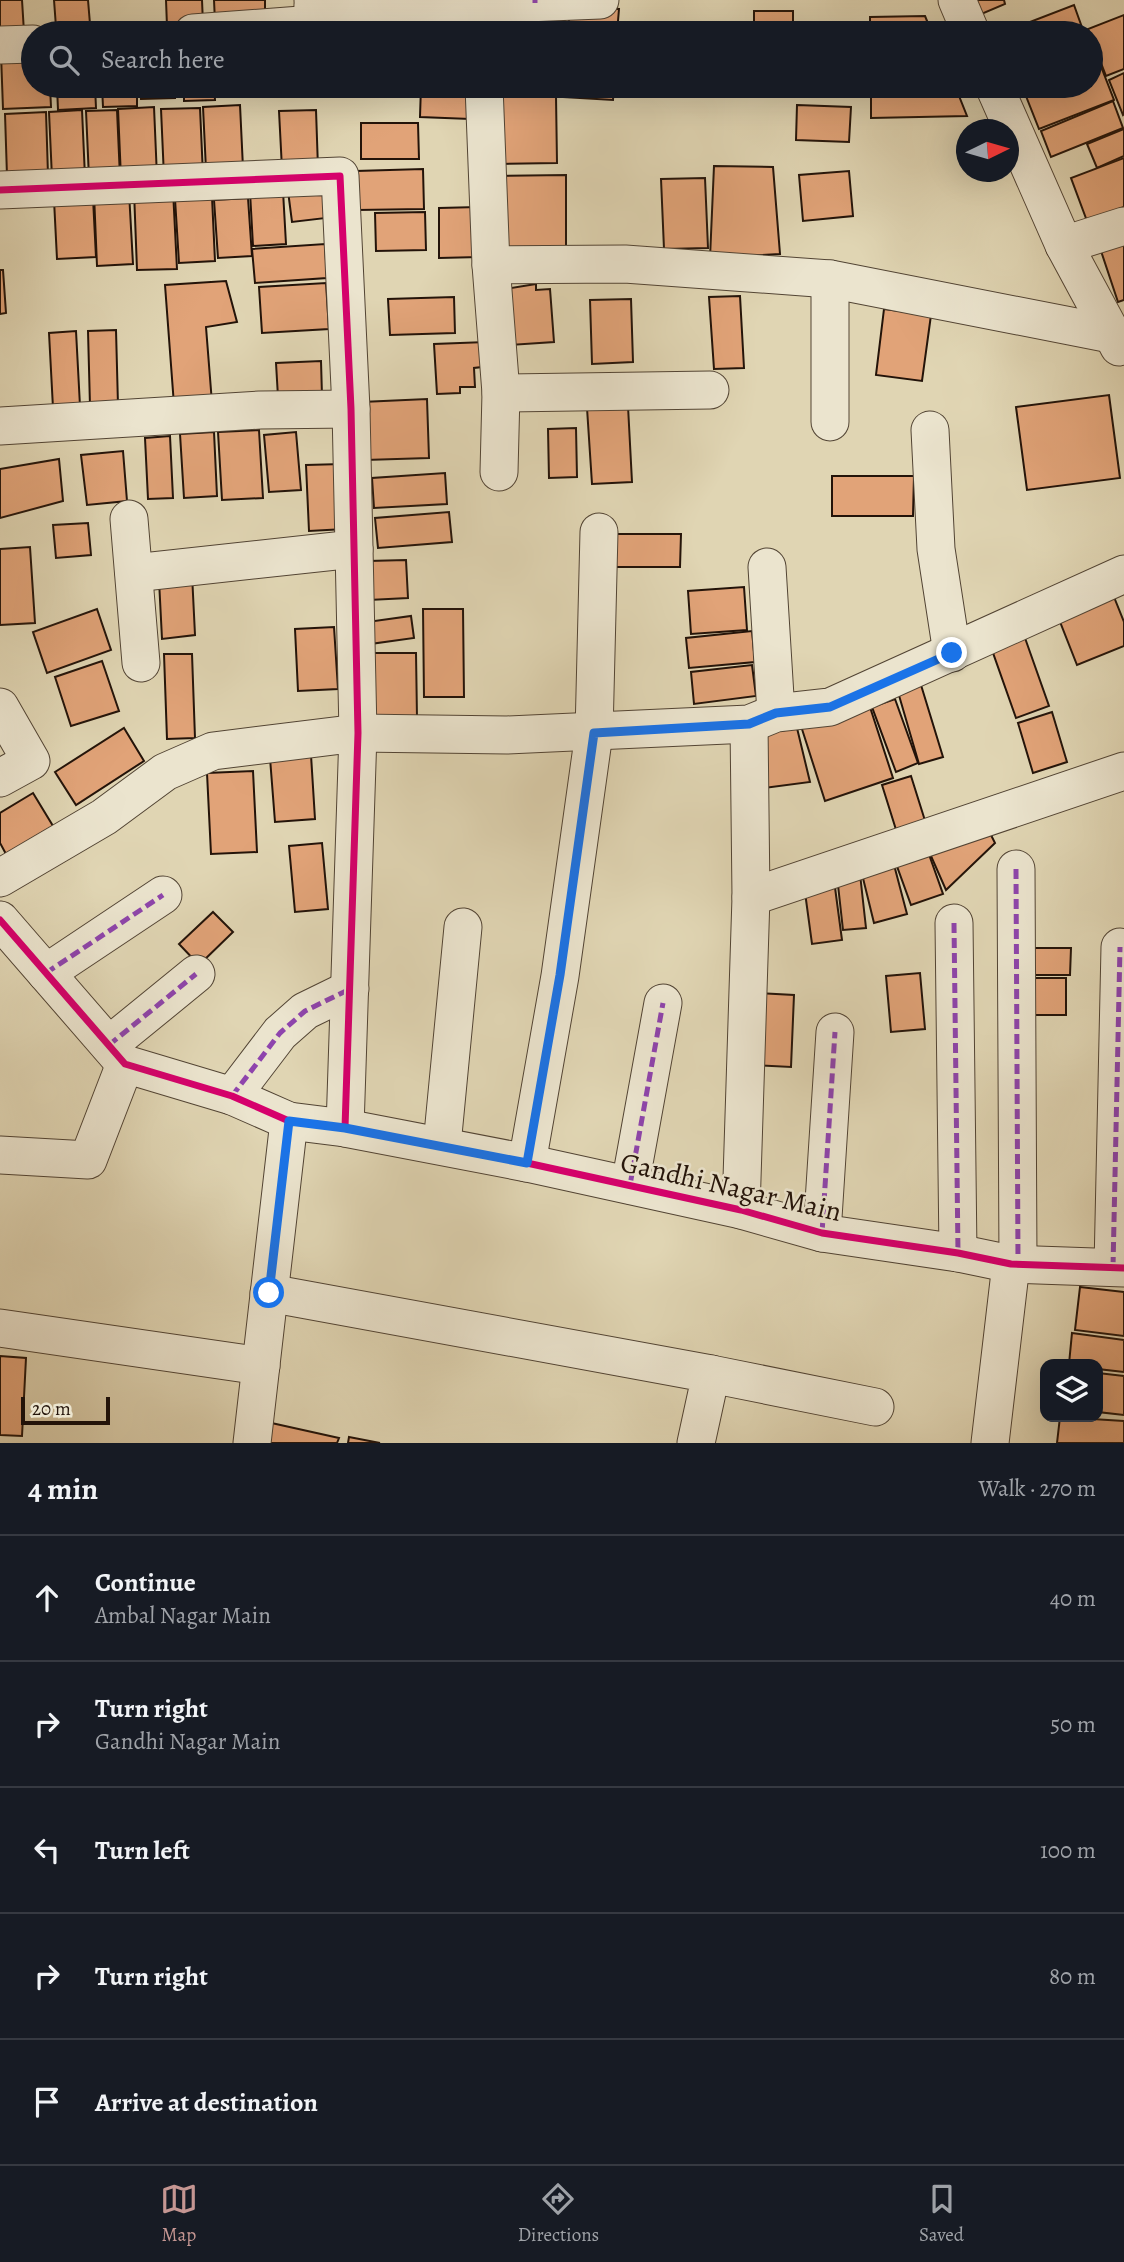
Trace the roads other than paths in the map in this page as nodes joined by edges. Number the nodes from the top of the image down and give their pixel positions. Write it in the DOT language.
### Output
graph roads {
  1 [pos="600,0"];
  2 [pos="957,0"];
  3 [pos="313,4"];
  4 [pos="481,19"];
  5 [pos="966,21"];
  6 [pos="21,44"];
  7 [pos="0,45"];
  8 [pos="484,98"];
  9 [pos="999,98"];
  10 [pos="0,190"];
  11 [pos="1124,226"];
  12 [pos="1064,245"];
  13 [pos="491,265"];
  14 [pos="830,279"];
  15 [pos="1118,345"];
  16 [pos="710,390"];
  17 [pos="501,393"];
  18 [pos="351,409"];
  19 [pos="830,422"];
  20 [pos="0,426"];
  21 [pos="930,430"];
  22 [pos="499,472"];
  23 [pos="130,519"];
  24 [pos="599,532"];
  25 [pos="354,549"];
  26 [pos="767,567"];
  27 [pos="134,573"];
  28 [pos="1124,574"];
  29 [pos="952,653"];
  30 [pos="141,663"];
  31 [pos="0,707"];
  32 [pos="762,718"];
  33 [pos="358,733"];
  34 [pos="594,733"];
  35 [pos="1124,771"];
  36 [pos="0,778"];
  37 [pos="1016,869"];
  38 [pos="0,878"];
  39 [pos="163,895"];
  40 [pos="751,897"];
  41 [pos="0,920"];
  42 [pos="954,923"];
  43 [pos="463,927"];
  44 [pos="1120,947"];
  45 [pos="46,973"];
  46 [pos="196,974"];
  47 [pos="350,989"];
  48 [pos="663,1003"];
  49 [pos="835,1032"];
  50 [pos="117,1055"];
  51 [pos="232,1096"];
  52 [pos="289,1121"];
  53 [pos="345,1128"];
  54 [pos="442,1145"];
  55 [pos="0,1155"];
  56 [pos="527,1163"];
  57 [pos="629,1185"];
  58 [pos="741,1210"];
  59 [pos="822,1233"];
  60 [pos="958,1252"];
  61 [pos="1014,1263"];
  62 [pos="1118,1267"];
  63 [pos="269,1293"];
  64 [pos="0,1328"];
  65 [pos="261,1366"];
  66 [pos="711,1374"];
  67 [pos="875,1407"];
  68 [pos="252,1443"];
  69 [pos="696,1443"];
  70 [pos="990,1443"];
  1 -- 4 [label="street"];
  2 -- 5 [label="street"];
  3 -- 4 [label="street"];
  6 -- 7 [label="street"];
  8 -- 13 [label="street"];
  9 -- 12 [label="street"];
  10 -- 18 [label="street"];
  11 -- 12 [label="street"];
  12 -- 15 [label="street"];
  13 -- 14 [label="street"];
  13 -- 17 [label="street"];
  14 -- 15 [label="street"];
  14 -- 19 [label="street"];
  16 -- 17 [label="street"];
  17 -- 22 [label="street"];
  18 -- 20 [label="street"];
  18 -- 25 [label="street"];
  21 -- 29 [label="street"];
  23 -- 27 [label="street"];
  24 -- 34 [label="street"];
  25 -- 27 [label="street"];
  25 -- 33 [label="street"];
  26 -- 32 [label="street"];
  27 -- 30 [label="street"];
  28 -- 29 [label="street"];
  29 -- 32 [label="street"];
  31 -- 36 [label="street"];
  32 -- 34 [label="street"];
  32 -- 40 [label="street"];
  33 -- 34 [label="street"];
  33 -- 38 [label="street"];
  33 -- 47 [label="street"];
  34 -- 56 [label="street"];
  35 -- 40 [label="street"];
  37 -- 61 [label="street"];
  39 -- 45 [label="street"];
  40 -- 58 [label="street"];
  41 -- 45 [label="street"];
  42 -- 60 [label="street"];
  43 -- 54 [label="street"];
  44 -- 62 [label="street"];
  45 -- 50 [label="street"];
  46 -- 50 [label="street"];
  47 -- 51 [label="street"];
  47 -- 53 [label="street"];
  48 -- 57 [label="street"];
  49 -- 59 [label="street"];
  50 -- 51 [label="street, Gandhi Nagar Main"];
  50 -- 55 [label="street"];
  51 -- 52 [label="street, Gandhi Nagar Main"];
  52 -- 53 [label="street, Gandhi Nagar Main"];
  52 -- 63 [label="street"];
  53 -- 54 [label="street, Gandhi Nagar Main"];
  54 -- 56 [label="street, Gandhi Nagar Main"];
  56 -- 57 [label="street, Gandhi Nagar Main"];
  57 -- 58 [label="street, Gandhi Nagar Main"];
  58 -- 59 [label="street, Gandhi Nagar Main"];
  59 -- 60 [label="street, Gandhi Nagar Main"];
  60 -- 61 [label="street, Gandhi Nagar Main"];
  61 -- 62 [label="street, Gandhi Nagar Main"];
  61 -- 70 [label="street"];
  63 -- 65 [label="street"];
  63 -- 66 [label="street"];
  64 -- 65 [label="street"];
  65 -- 68 [label="street"];
  66 -- 67 [label="street"];
  66 -- 69 [label="street"];
}
